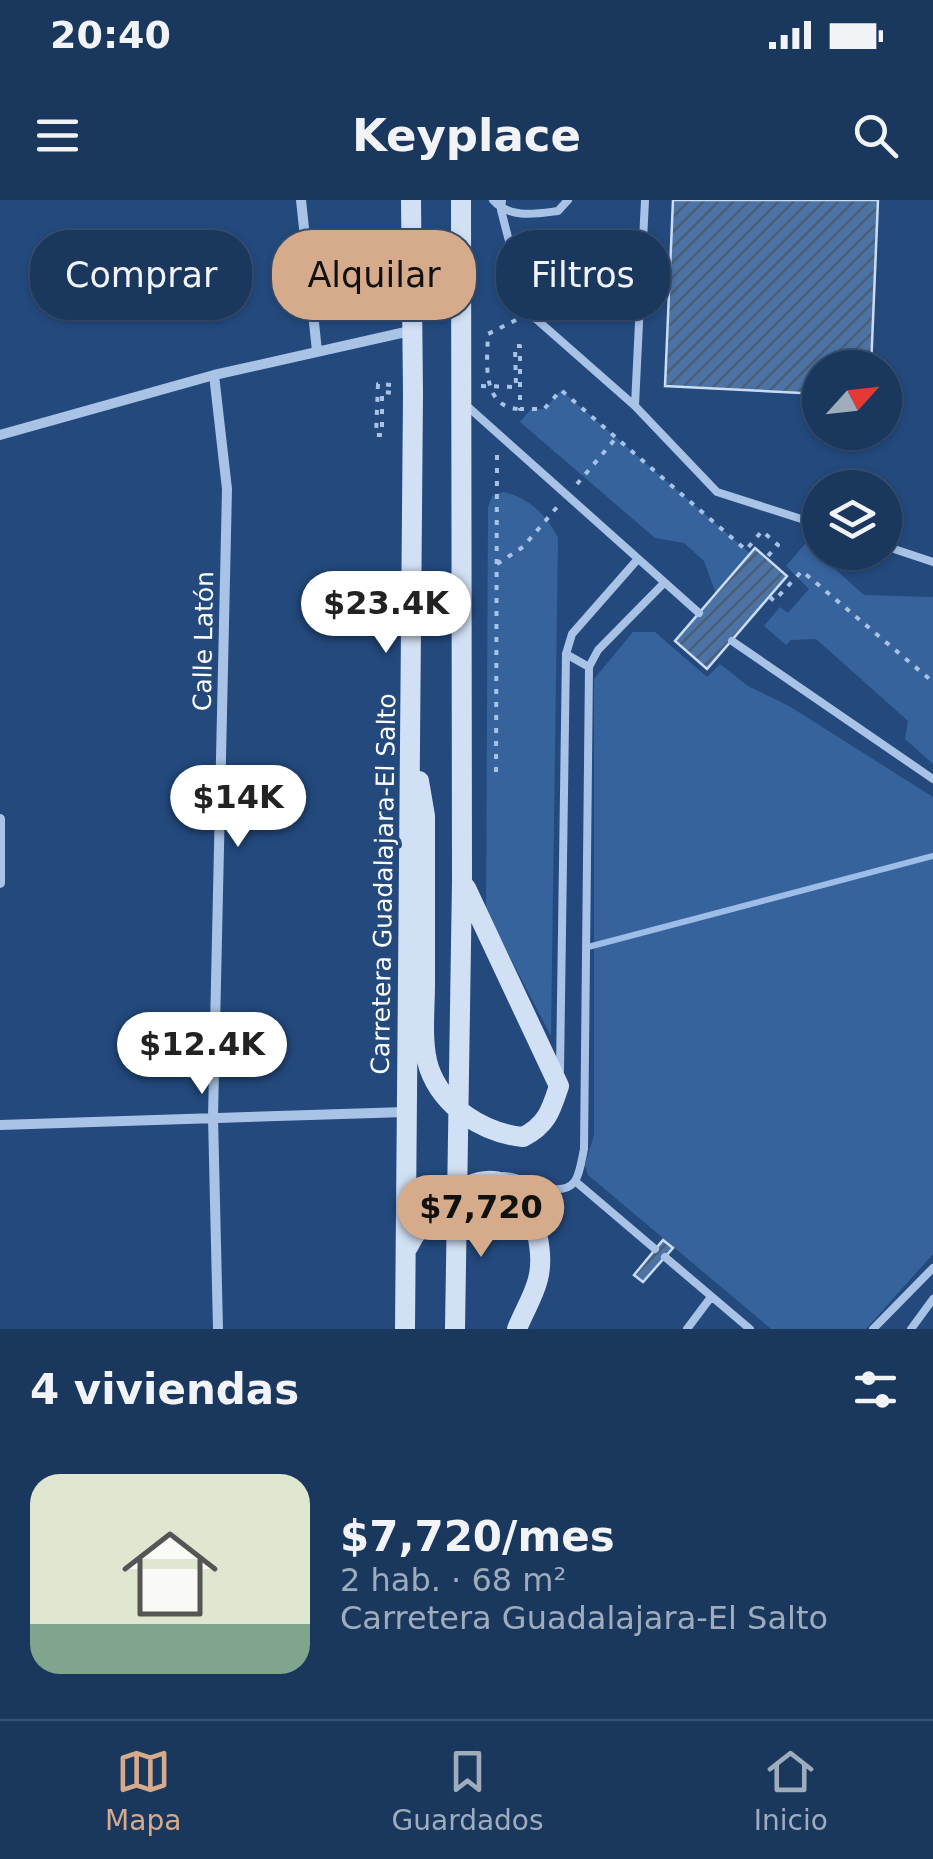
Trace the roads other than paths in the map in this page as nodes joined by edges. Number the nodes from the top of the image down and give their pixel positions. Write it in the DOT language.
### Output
graph roads {
  1 [pos="301,200"];
  2 [pos="410,200"];
  3 [pos="461,200"];
  4 [pos="493,200"];
  5 [pos="568,200"];
  6 [pos="645,200"];
  7 [pos="502,205"];
  8 [pos="410,331"];
  9 [pos="317,351"];
  10 [pos="214,375"];
  11 [pos="460,400"];
  12 [pos="634,406"];
  13 [pos="0,435"];
  14 [pos="802,519"];
  15 [pos="902,552"];
  16 [pos="636,560"];
  17 [pos="933,562"];
  18 [pos="664,582"];
  19 [pos="699,613"];
  20 [pos="732,640"];
  21 [pos="566,654"];
  22 [pos="590,667"];
  23 [pos="410,735"];
  24 [pos="932,776"];
  25 [pos="0,819"];
  26 [pos="462,881"];
  27 [pos="0,883"];
  28 [pos="559,1086"];
  29 [pos="585,1089"];
  30 [pos="460,1110"];
  31 [pos="406,1112"];
  32 [pos="213,1117"];
  33 [pos="0,1126"];
  34 [pos="486,1180"];
  35 [pos="575,1181"];
  36 [pos="458,1190"];
  37 [pos="655,1249"];
  38 [pos="406,1253"];
  39 [pos="664,1257"];
  40 [pos="933,1268"];
  41 [pos="712,1297"];
  42 [pos="933,1300"];
  43 [pos="218,1329"];
  44 [pos="405,1329"];
  45 [pos="455,1329"];
  46 [pos="516,1329"];
  47 [pos="687,1329"];
  48 [pos="749,1329"];
  49 [pos="873,1329"];
  50 [pos="910,1329"];
  1 -- 9 [label="street"];
  2 -- 8 [label="main road, Carretera Guadalajara-El Salto"];
  3 -- 11 [label="main road"];
  4 -- 7 [label="lane"];
  5 -- 7 [label="lane"];
  6 -- 12 [label="lane"];
  7 -- 12 [label="lane"];
  8 -- 9 [label="street"];
  8 -- 23 [label="main road, Carretera Guadalajara-El Salto"];
  9 -- 10 [label="street"];
  10 -- 13 [label="street"];
  10 -- 32 [label="street, Calle Latón"];
  11 -- 16 [label="lane"];
  11 -- 26 [label="main road"];
  12 -- 14 [label="lane"];
  15 -- 17 [label="lane"];
  16 -- 18 [label="lane"];
  16 -- 21 [label="lane"];
  18 -- 19 [label="lane"];
  18 -- 22 [label="lane"];
  20 -- 24 [label="lane"];
  21 -- 22 [label="lane"];
  21 -- 28 [label="lane"];
  22 -- 29 [label="lane"];
  23 -- 30 [label="main road"];
  23 -- 31 [label="main road, Carretera Guadalajara-El Salto"];
  25 -- 27 [label="street"];
  26 -- 28 [label="main road"];
  26 -- 30 [label="main road"];
  28 -- 29 [label="lane"];
  28 -- 30 [label="main road"];
  29 -- 35 [label="lane"];
  30 -- 36 [label="main road"];
  31 -- 32 [label="street"];
  31 -- 38 [label="main road, Carretera Guadalajara-El Salto"];
  32 -- 33 [label="street"];
  32 -- 43 [label="street, Calle Latón"];
  34 -- 35 [label="lane"];
  34 -- 36 [label="main road"];
  34 -- 46 [label="main road"];
  35 -- 37 [label="lane"];
  36 -- 38 [label="main road"];
  36 -- 45 [label="main road"];
  38 -- 44 [label="main road, Carretera Guadalajara-El Salto"];
  39 -- 41 [label="lane"];
  40 -- 49 [label="lane"];
  41 -- 47 [label="lane"];
  41 -- 48 [label="lane"];
  42 -- 50 [label="lane"];
}
